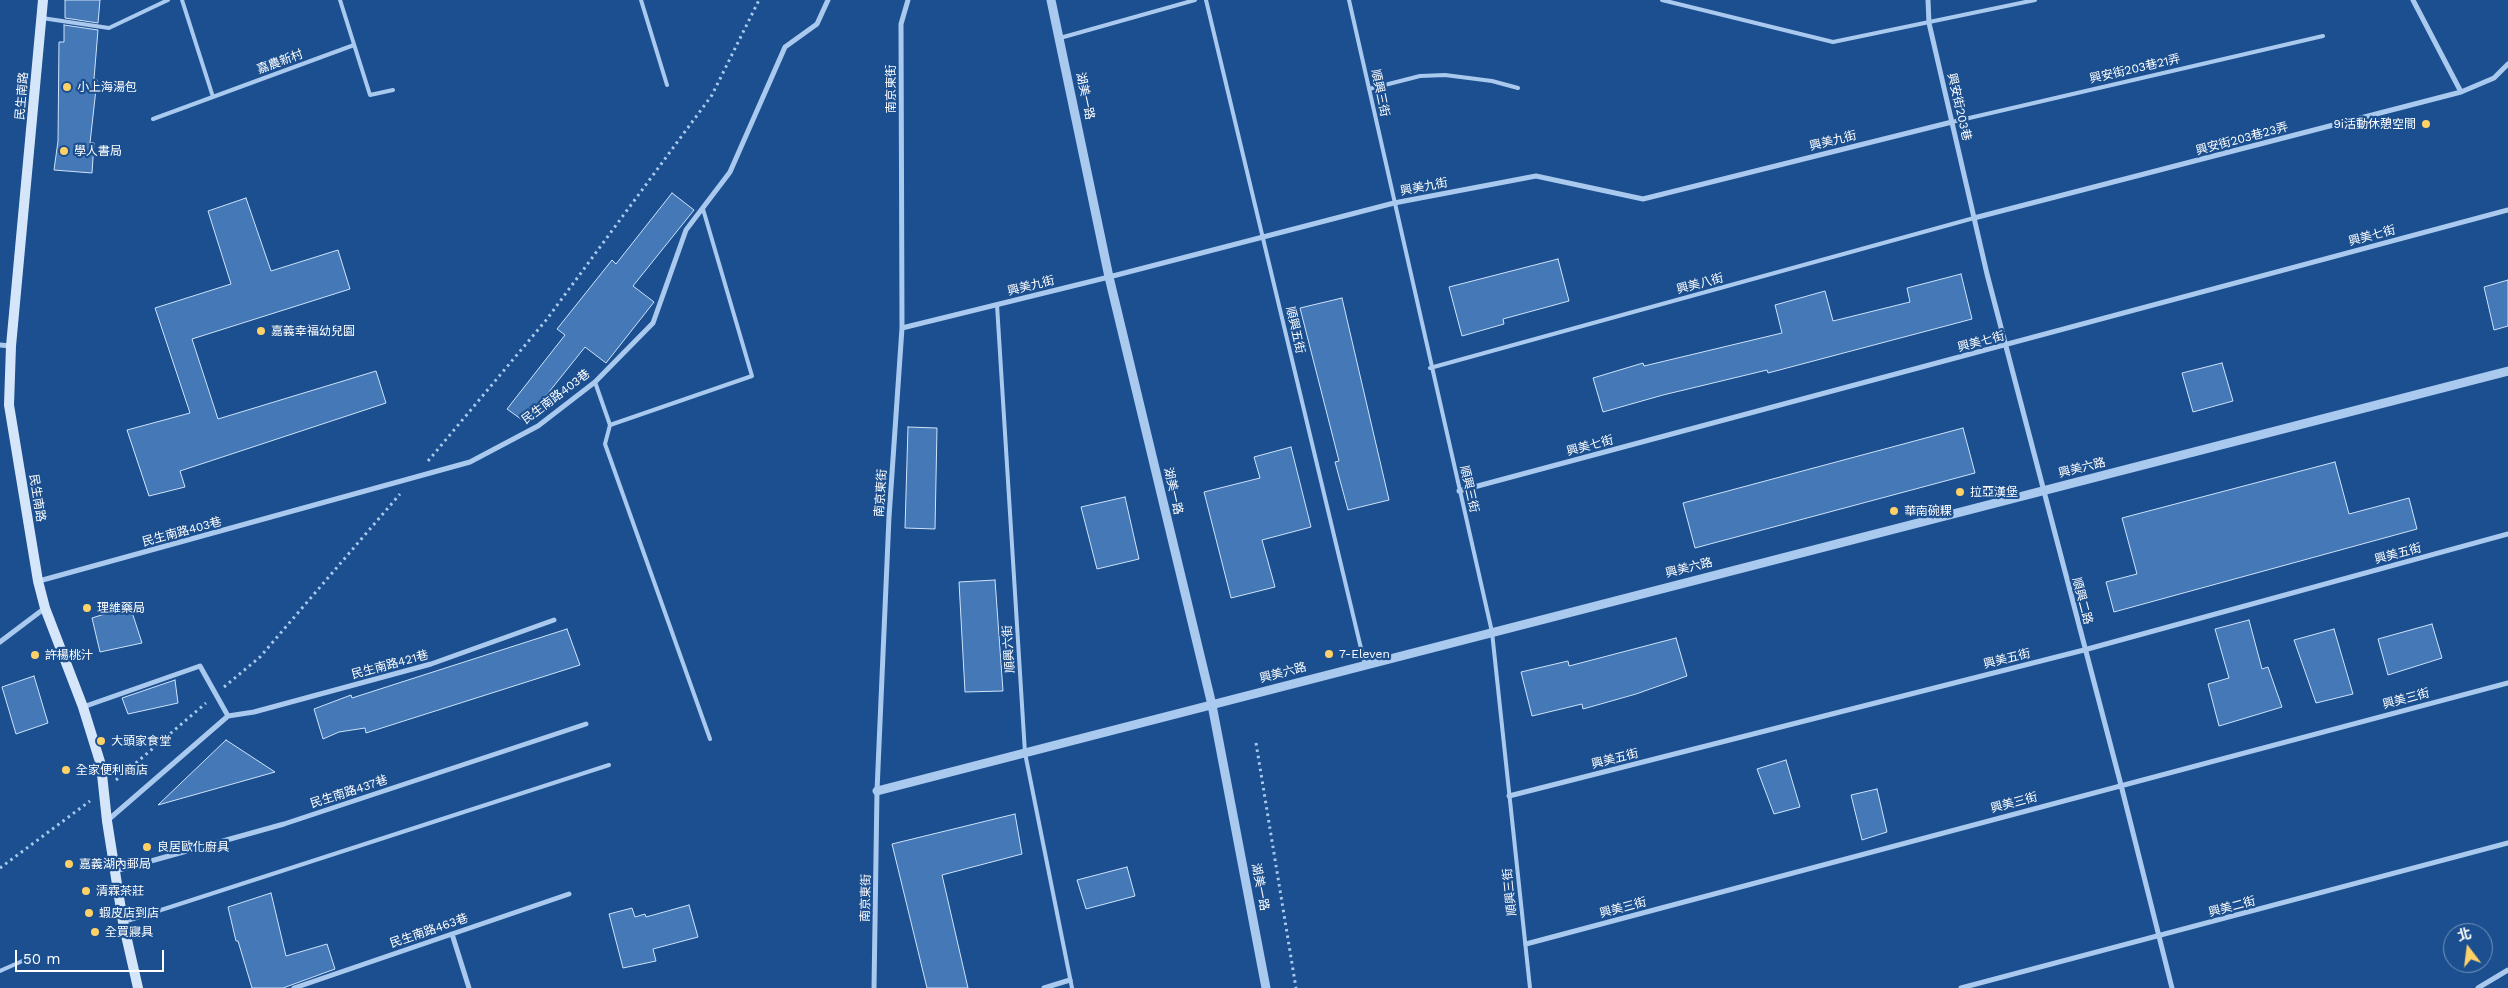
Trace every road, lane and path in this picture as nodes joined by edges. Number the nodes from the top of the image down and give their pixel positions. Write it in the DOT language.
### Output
graph roads {
  1 [pos="42,0"];
  2 [pos="168,0"];
  3 [pos="182,0"];
  4 [pos="340,0"];
  5 [pos="641,0"];
  6 [pos="759,0"];
  7 [pos="828,0"];
  8 [pos="908,0"];
  9 [pos="1051,0"];
  10 [pos="1195,0"];
  11 [pos="1206,0"];
  12 [pos="1349,0"];
  13 [pos="1662,0"];
  14 [pos="1928,0"];
  15 [pos="2035,0"];
  16 [pos="2413,0"];
  17 [pos="41,18"];
  18 [pos="1929,23"];
  19 [pos="2323,36"];
  20 [pos="1060,38"];
  21 [pos="354,45"];
  22 [pos="2508,64"];
  23 [pos="667,85"];
  24 [pos="1369,88"];
  25 [pos="1518,88"];
  26 [pos="393,90"];
  27 [pos="2461,92"];
  28 [pos="213,97"];
  29 [pos="153,119"];
  30 [pos="1952,122"];
  31 [pos="1394,203"];
  32 [pos="704,209"];
  33 [pos="2508,210"];
  34 [pos="1974,218"];
  35 [pos="1263,238"];
  36 [pos="1109,277"];
  37 [pos="997,304"];
  38 [pos="902,328"];
  39 [pos="5,346"];
  40 [pos="2006,346"];
  41 [pos="1430,368"];
  42 [pos="2508,371"];
  43 [pos="595,382"];
  44 [pos="610,425"];
  45 [pos="412,480"];
  46 [pos="2043,490"];
  47 [pos="1459,491"];
  48 [pos="2508,534"];
  49 [pos="38,581"];
  50 [pos="45,608"];
  51 [pos="554,620"];
  52 [pos="1492,632"];
  53 [pos="0,642"];
  54 [pos="2084,650"];
  55 [pos="1365,665"];
  56 [pos="2508,683"];
  57 [pos="216,694"];
  58 [pos="1212,705"];
  59 [pos="84,707"];
  60 [pos="228,716"];
  61 [pos="586,724"];
  62 [pos="710,738"];
  63 [pos="1256,743"];
  64 [pos="1025,752"];
  65 [pos="609,764"];
  66 [pos="2121,785"];
  67 [pos="104,791"];
  68 [pos="877,791"];
  69 [pos="1509,796"];
  70 [pos="107,821"];
  71 [pos="2508,843"];
  72 [pos="0,868"];
  73 [pos="115,871"];
  74 [pos="569,894"];
  75 [pos="123,922"];
  76 [pos="452,934"];
  77 [pos="2159,937"];
  78 [pos="1526,944"];
  79 [pos="27,959"];
  80 [pos="2508,970"];
  81 [pos="0,971"];
  82 [pos="1070,980"];
  83 [pos="138,988"];
  84 [pos="294,988"];
  85 [pos="469,988"];
  86 [pos="874,988"];
  87 [pos="1044,988"];
  88 [pos="1072,988"];
  89 [pos="1266,988"];
  90 [pos="1296,988"];
  91 [pos="1530,988"];
  92 [pos="1961,988"];
  93 [pos="2172,988"];
  94 [pos="2478,988"];
  1 -- 17 [label="main road, 民生南路"];
  2 -- 17 [label="lane"];
  3 -- 28 [label="lane"];
  4 -- 21 [label="lane"];
  5 -- 23 [label="lane"];
  6 -- 45 [label="path"];
  7 -- 32 [label="street, 民生南路403巷"];
  8 -- 38 [label="street, 南京東街"];
  9 -- 20 [label="street, 湖美一路"];
  10 -- 20 [label="lane"];
  11 -- 35 [label="lane, 順興五街"];
  12 -- 24 [label="lane, 順興三街"];
  13 -- 18 [label="lane"];
  14 -- 18 [label="street, 興安街203巷"];
  15 -- 18 [label="lane"];
  16 -- 27 [label="street"];
  17 -- 39 [label="main road, 民生南路"];
  18 -- 30 [label="street, 興安街203巷"];
  19 -- 30 [label="lane, 興安街203巷21弄"];
  20 -- 36 [label="street, 湖美一路"];
  21 -- 26 [label="lane"];
  21 -- 28 [label="lane, 嘉農新村"];
  22 -- 27 [label="street, 興安街203巷23弄"];
  24 -- 25 [label="lane"];
  24 -- 31 [label="lane, 順興三街"];
  27 -- 34 [label="street, 興安街203巷23弄"];
  28 -- 29 [label="lane, 嘉農新村"];
  30 -- 31 [label="street, 興美九街"];
  30 -- 34 [label="street, 興安街203巷"];
  31 -- 35 [label="street, 興美九街"];
  31 -- 41 [label="lane, 順興三街"];
  32 -- 43 [label="street, 民生南路403巷"];
  32 -- 44 [label="lane"];
  33 -- 40 [label="street, 興美七街"];
  34 -- 40 [label="street, 順興二路"];
  34 -- 41 [label="lane, 興美八街"];
  35 -- 36 [label="street, 興美九街"];
  35 -- 55 [label="lane, 順興五街"];
  36 -- 37 [label="street, 興美九街"];
  36 -- 58 [label="street, 湖美一路"];
  37 -- 38 [label="street, 興美九街"];
  37 -- 64 [label="lane, 順興六街"];
  38 -- 68 [label="street, 南京東街"];
  39 -- 49 [label="main road, 民生南路"];
  40 -- 46 [label="street, 順興二路"];
  40 -- 47 [label="street, 興美七街"];
  41 -- 47 [label="lane, 順興三街"];
  42 -- 46 [label="street, 興美六路"];
  43 -- 44 [label="lane"];
  43 -- 45 [label="street, 民生南路403巷"];
  44 -- 62 [label="lane"];
  45 -- 49 [label="street, 民生南路403巷"];
  45 -- 57 [label="path"];
  46 -- 52 [label="street, 興美六路"];
  46 -- 54 [label="street, 順興二路"];
  47 -- 52 [label="lane, 順興三街"];
  48 -- 54 [label="street, 興美五街"];
  49 -- 50 [label="main road, 民生南路"];
  50 -- 53 [label="street"];
  50 -- 59 [label="main road, 民生南路"];
  51 -- 60 [label="street, 民生南路421巷"];
  52 -- 55 [label="street, 興美六路"];
  52 -- 69 [label="lane, 順興三街"];
  54 -- 66 [label="street, 順興二路"];
  54 -- 69 [label="street, 興美五街"];
  55 -- 58 [label="street, 興美六路"];
  56 -- 66 [label="street, 興美三街"];
  57 -- 59 [label="street"];
  57 -- 60 [label="street"];
  57 -- 67 [label="path"];
  58 -- 64 [label="street, 興美六路"];
  58 -- 89 [label="street, 湖美一路"];
  59 -- 67 [label="main road, 民生南路"];
  60 -- 70 [label="street"];
  61 -- 73 [label="street, 民生南路437巷"];
  63 -- 90 [label="path"];
  64 -- 68 [label="street, 興美六路"];
  64 -- 82 [label="lane, 順興六街"];
  65 -- 75 [label="lane"];
  66 -- 77 [label="street, 順興二路"];
  66 -- 78 [label="street, 興美三街"];
  67 -- 70 [label="main road, 民生南路"];
  67 -- 72 [label="path"];
  68 -- 86 [label="street, 南京東街"];
  69 -- 78 [label="lane, 順興三街"];
  70 -- 73 [label="main road, 民生南路"];
  71 -- 77 [label="street, 興美二街"];
  73 -- 75 [label="main road, 民生南路"];
  74 -- 76 [label="street, 民生南路463巷"];
  75 -- 83 [label="main road, 民生南路"];
  76 -- 84 [label="street, 民生南路463巷"];
  76 -- 85 [label="street"];
  77 -- 92 [label="street, 興美二街"];
  77 -- 93 [label="street, 順興二路"];
  78 -- 91 [label="lane, 順興三街"];
  79 -- 81 [label="lane"];
  80 -- 94 [label="street"];
  82 -- 87 [label="street"];
  82 -- 88 [label="lane, 順興六街"];
}
